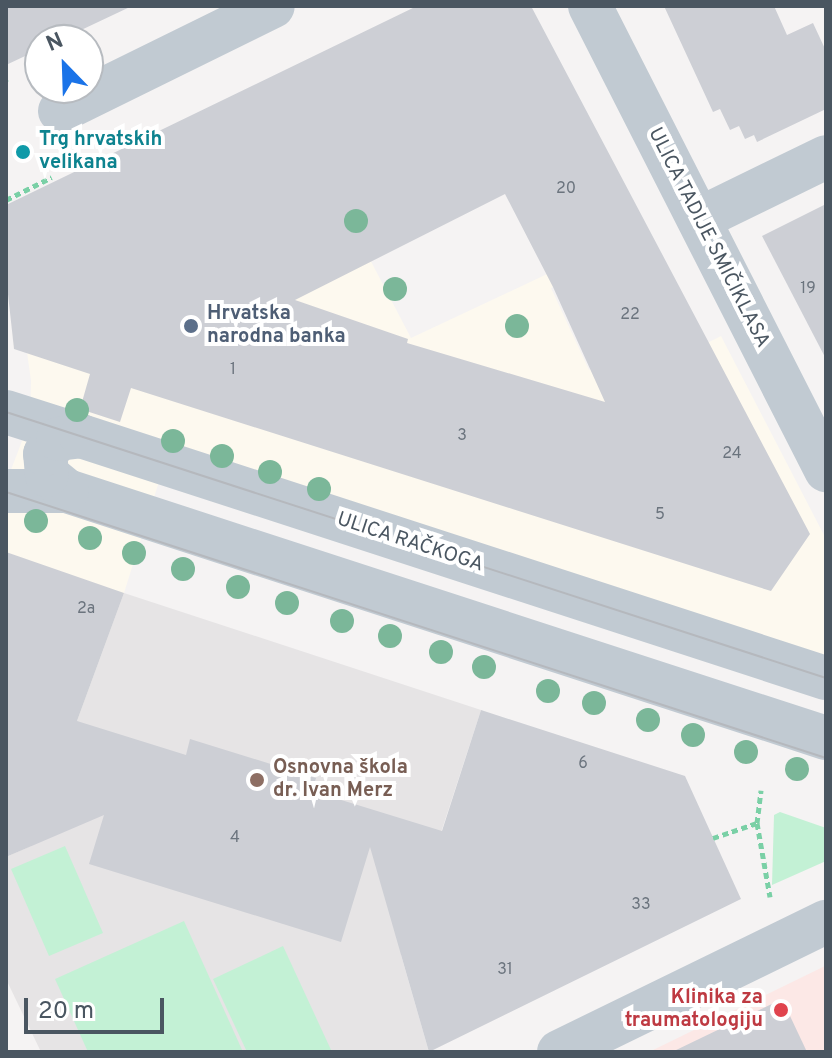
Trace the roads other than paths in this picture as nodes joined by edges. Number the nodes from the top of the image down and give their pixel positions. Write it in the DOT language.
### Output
graph roads {
  1 [pos="273,6"];
  2 [pos="590,6"];
  3 [pos="60,111"];
  4 [pos="826,157"];
  5 [pos="699,219"];
  6 [pos="6,412"];
  7 [pos="81,436"];
  8 [pos="826,470"];
  9 [pos="6,491"];
  10 [pos="67,491"];
  11 [pos="826,678"];
  12 [pos="826,738"];
  13 [pos="826,922"];
  14 [pos="559,1052"];
  1 -- 3 [label="street"];
  2 -- 5 [label="street, ULICA TADIJE SMIČIKLASA"];
  4 -- 5 [label="street"];
  5 -- 8 [label="street, ULICA TADIJE SMIČIKLASA"];
  6 -- 7 [label="street"];
  7 -- 10 [label="street"];
  7 -- 11 [label="street, ULICA RAČKOGA"];
  9 -- 10 [label="street"];
  10 -- 12 [label="street"];
  13 -- 14 [label="street"];
}
